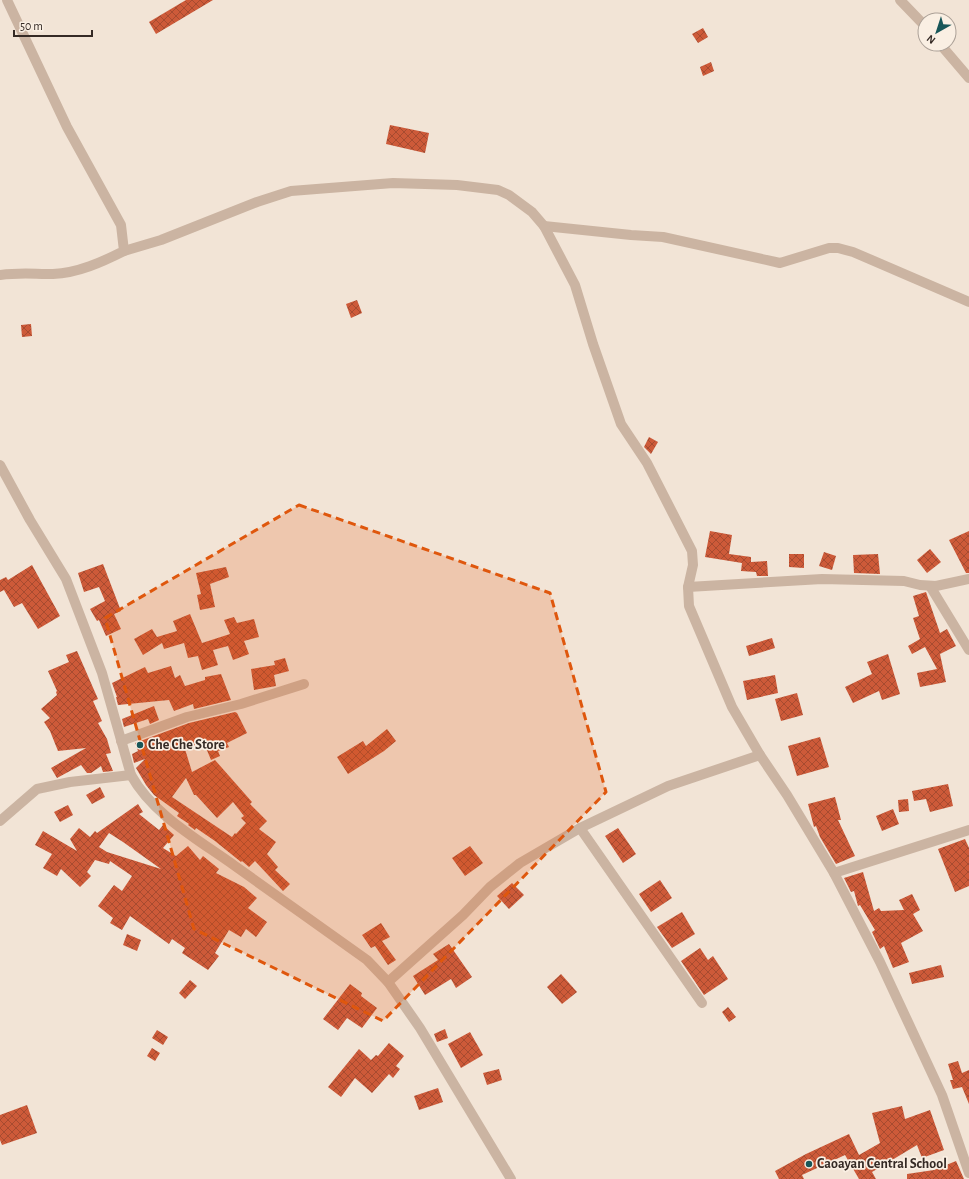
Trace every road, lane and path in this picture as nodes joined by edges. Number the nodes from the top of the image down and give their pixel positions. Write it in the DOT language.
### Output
graph roads {
  1 [pos="7,0"];
  2 [pos="900,0"];
  3 [pos="917,18"];
  4 [pos="947,52"];
  5 [pos="969,78"];
  6 [pos="544,226"];
  7 [pos="124,251"];
  8 [pos="0,275"];
  9 [pos="969,302"];
  10 [pos="0,465"];
  11 [pos="969,579"];
  12 [pos="930,586"];
  13 [pos="688,587"];
  14 [pos="969,650"];
  15 [pos="304,684"];
  16 [pos="121,741"];
  17 [pos="760,755"];
  18 [pos="131,774"];
  19 [pos="0,821"];
  20 [pos="580,828"];
  21 [pos="969,830"];
  22 [pos="834,873"];
  23 [pos="388,982"];
  24 [pos="702,1003"];
  25 [pos="969,1173"];
  26 [pos="511,1179"];
  1 -- 7 [label="street"];
  2 -- 3 [label="street"];
  4 -- 5 [label="street"];
  6 -- 7 [label="street"];
  6 -- 9 [label="street"];
  6 -- 13 [label="street"];
  7 -- 8 [label="street"];
  10 -- 16 [label="street"];
  11 -- 12 [label="street"];
  12 -- 13 [label="street"];
  12 -- 14 [label="street"];
  13 -- 17 [label="street"];
  15 -- 16 [label="street"];
  16 -- 18 [label="street"];
  17 -- 20 [label="street"];
  17 -- 22 [label="street"];
  18 -- 19 [label="street"];
  18 -- 23 [label="street"];
  20 -- 23 [label="street"];
  20 -- 24 [label="street"];
  21 -- 22 [label="street"];
  22 -- 25 [label="street"];
  23 -- 26 [label="street"];
}
